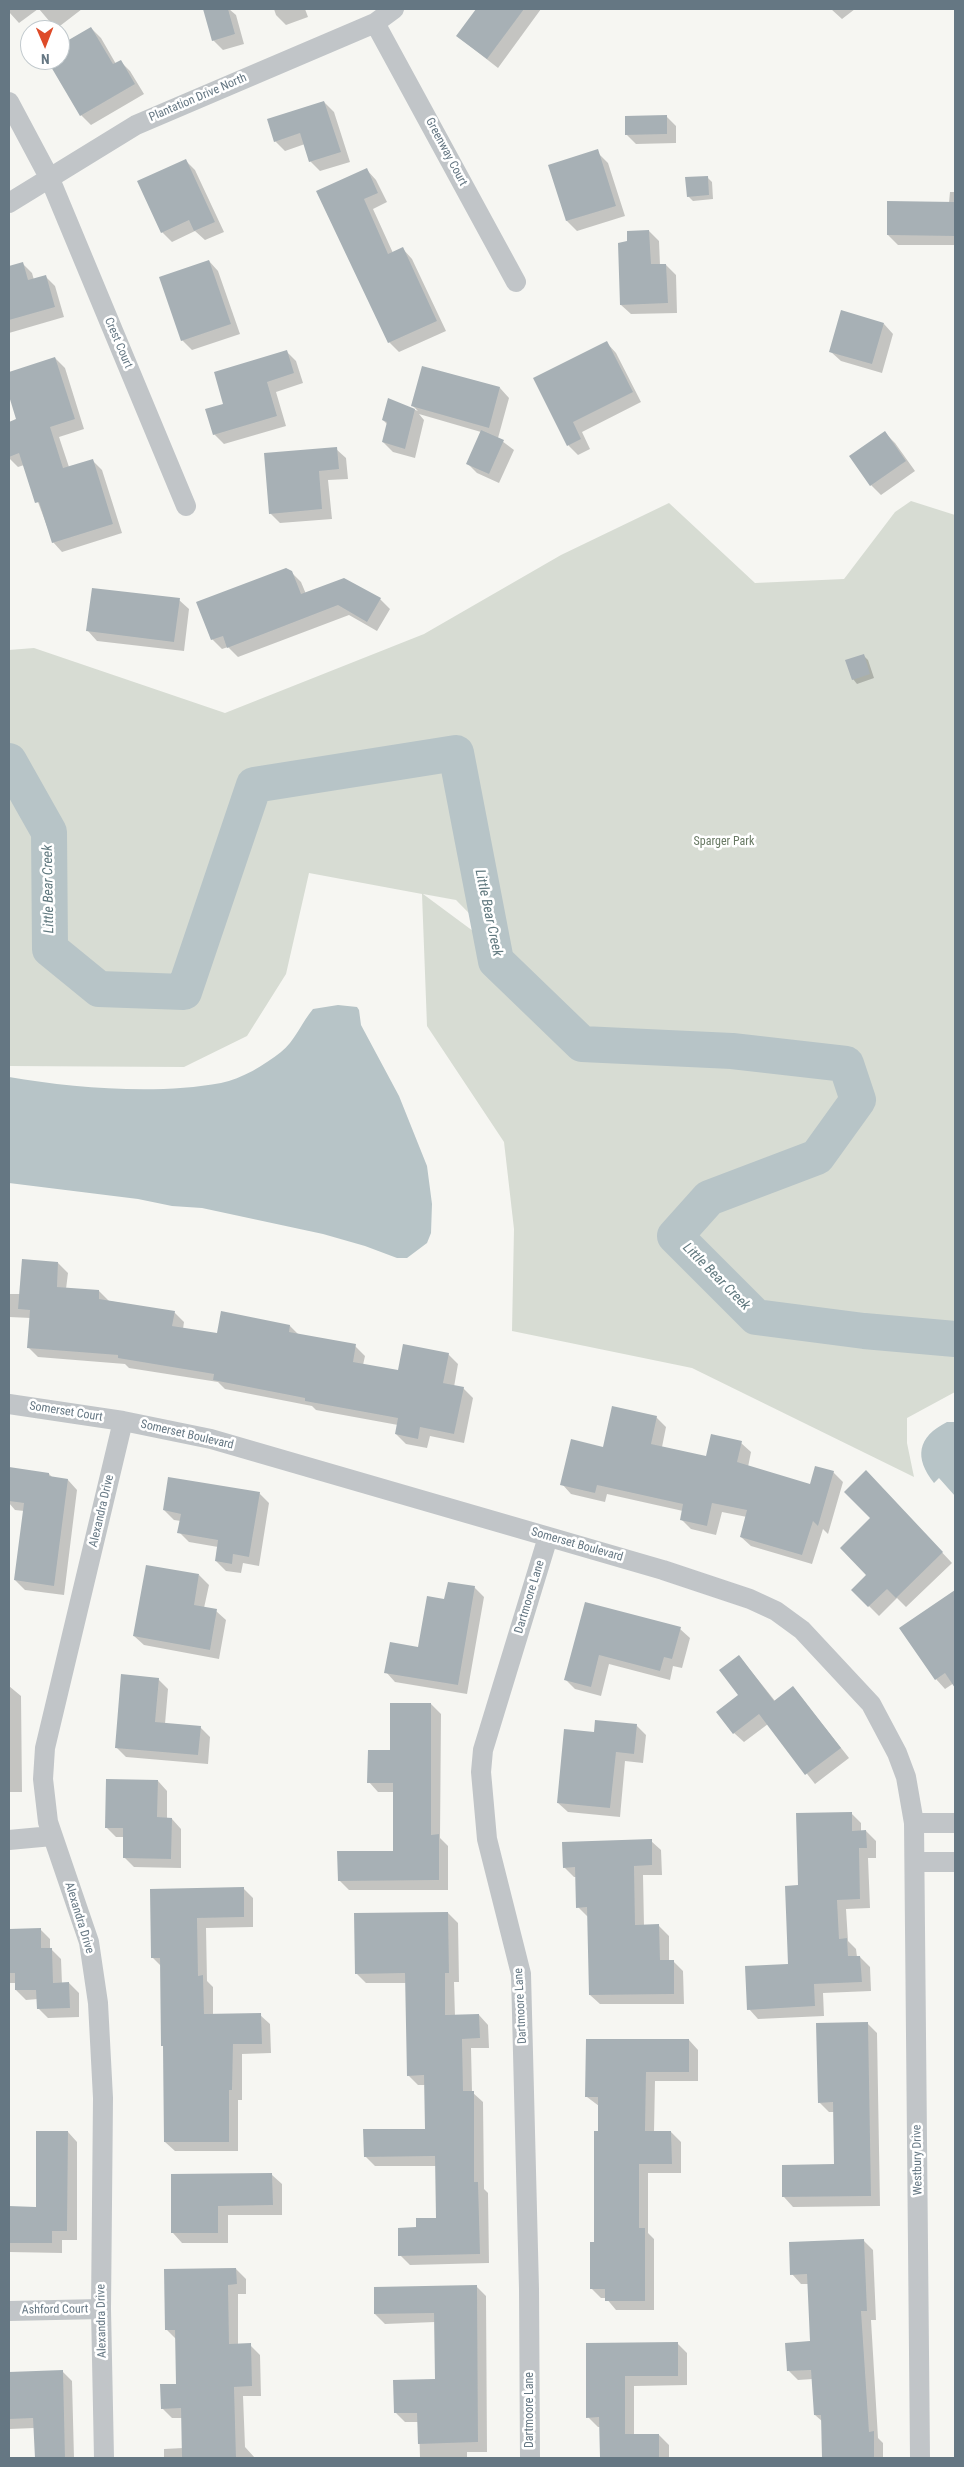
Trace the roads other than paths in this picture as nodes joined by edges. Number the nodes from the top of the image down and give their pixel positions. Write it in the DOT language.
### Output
graph roads {
  1 [pos="394,9"];
  2 [pos="376,22"];
  3 [pos="9,102"];
  4 [pos="50,179"];
  5 [pos="9,203"];
  6 [pos="516,282"];
  7 [pos="186,506"];
  8 [pos="9,1404"];
  9 [pos="124,1421"];
  10 [pos="548,1537"];
  11 [pos="914,1823"];
  12 [pos="955,1823"];
  13 [pos="52,1836"];
  14 [pos="9,1840"];
  15 [pos="915,1862"];
  16 [pos="955,1862"];
  17 [pos="101,2310"];
  18 [pos="9,2311"];
  19 [pos="104,2458"];
  20 [pos="530,2458"];
  21 [pos="920,2458"];
  1 -- 2 [label="street, Plantation Drive North"];
  2 -- 4 [label="street, Plantation Drive North"];
  2 -- 6 [label="street, Greenway Court"];
  3 -- 4 [label="street, Crest Court"];
  4 -- 5 [label="street, Plantation Drive North"];
  4 -- 7 [label="street, Crest Court"];
  8 -- 9 [label="street, Somerset Court"];
  9 -- 10 [label="street, Somerset Boulevard"];
  9 -- 13 [label="street, Alexandra Drive"];
  10 -- 11 [label="street, Somerset Boulevard"];
  10 -- 20 [label="street, Dartmoore Lane"];
  11 -- 12 [label="street"];
  11 -- 15 [label="street, Somerset Boulevard"];
  13 -- 14 [label="street"];
  13 -- 17 [label="street, Alexandra Drive"];
  15 -- 16 [label="street"];
  15 -- 21 [label="street, Westbury Drive"];
  17 -- 18 [label="street, Ashford Court"];
  17 -- 19 [label="street, Alexandra Drive"];
}
